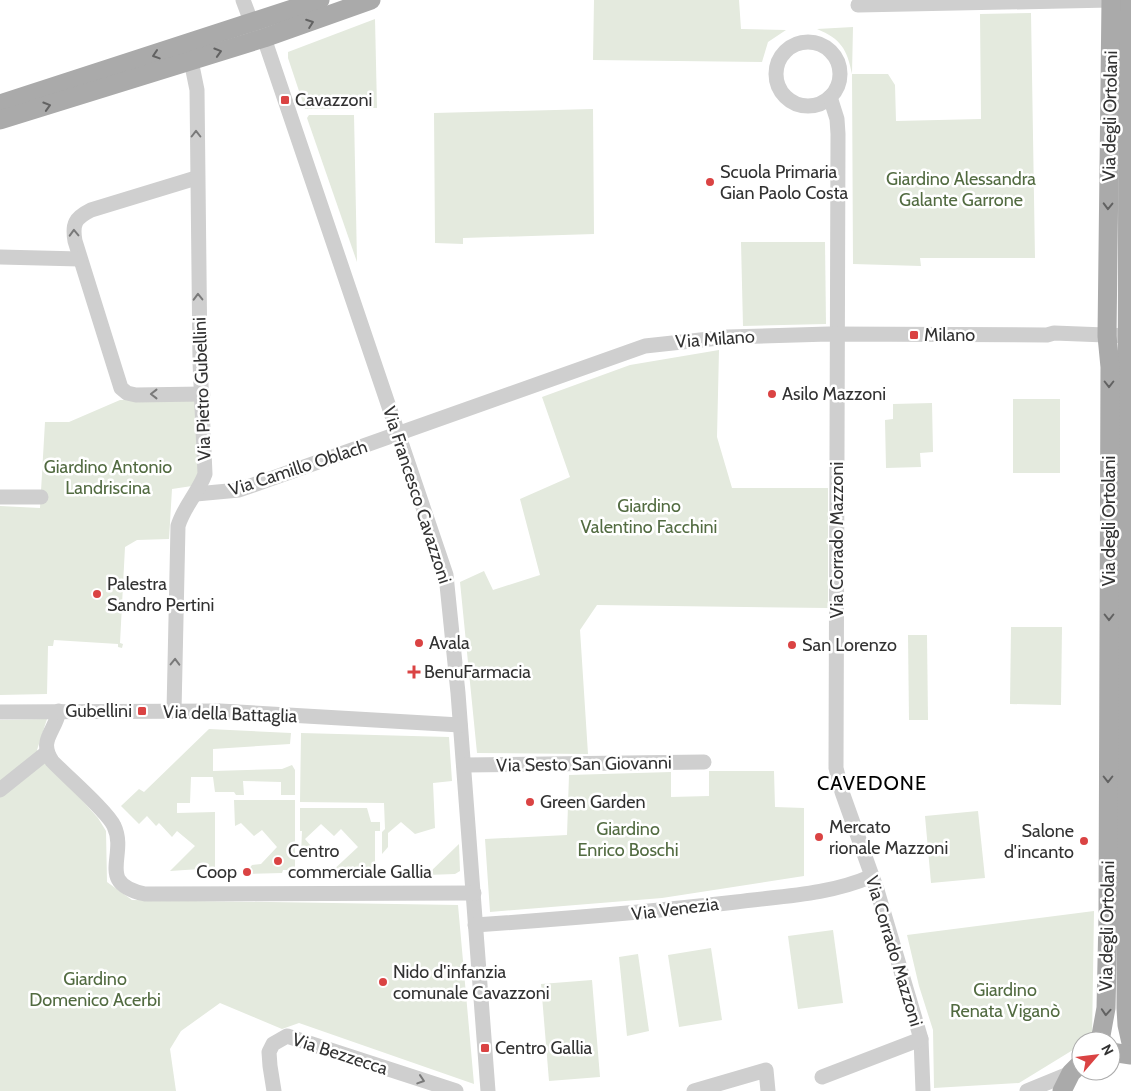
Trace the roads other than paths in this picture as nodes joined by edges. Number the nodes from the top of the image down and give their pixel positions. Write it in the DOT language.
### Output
graph roads {
  1 [pos="243,0"];
  2 [pos="320,0"];
  3 [pos="371,0"];
  4 [pos="1111,0"];
  5 [pos="1128,0"];
  6 [pos="858,5"];
  7 [pos="252,24"];
  8 [pos="264,38"];
  9 [pos="190,52"];
  10 [pos="830,97"];
  11 [pos="0,104"];
  12 [pos="0,120"];
  13 [pos="196,178"];
  14 [pos="0,257"];
  15 [pos="80,259"];
  16 [pos="838,335"];
  17 [pos="1107,336"];
  18 [pos="1129,336"];
  19 [pos="203,394"];
  20 [pos="398,435"];
  21 [pos="1129,466"];
  22 [pos="196,494"];
  23 [pos="0,497"];
  24 [pos="41,497"];
  25 [pos="1129,602"];
  26 [pos="174,710"];
  27 [pos="59,711"];
  28 [pos="0,712"];
  29 [pos="460,725"];
  30 [pos="46,753"];
  31 [pos="704,762"];
  32 [pos="464,765"];
  33 [pos="1129,782"];
  34 [pos="0,790"];
  35 [pos="872,876"];
  36 [pos="474,893"];
  37 [pos="1128,900"];
  38 [pos="475,925"];
  39 [pos="1102,1031"];
  40 [pos="921,1039"];
  41 [pos="1131,1043"];
  42 [pos="1071,1070"];
  43 [pos="1071,1076"];
  44 [pos="822,1077"];
  45 [pos="274,1091"];
  46 [pos="456,1091"];
  47 [pos="488,1091"];
  48 [pos="694,1091"];
  49 [pos="768,1091"];
  50 [pos="923,1091"];
  51 [pos="1027,1091"];
  52 [pos="1062,1091"];
  1 -- 7 [label="street"];
  2 -- 7 [label="main road"];
  8 -- 3 [label="main road, one-way"];
  4 -- 6 [label="street, Via degli Ortolani"];
  4 -- 17 [label="main road, Via degli Ortolani, one-way"];
  5 -- 18 [label="main road, Via degli Ortolani"];
  7 -- 8 [label="street"];
  7 -- 9 [label="main road"];
  9 -- 8 [label="main road, one-way"];
  8 -- 20 [label="street, Via Francesco Cavazzoni"];
  9 -- 11 [label="main road, one-way"];
  12 -- 9 [label="main road, one-way"];
  13 -- 9 [label="street, Via Pietro Gubellini, one-way"];
  10 -- 10 [label="street"];
  10 -- 16 [label="street, Via Corrado Mazzoni"];
  15 -- 13 [label="street, one-way"];
  19 -- 13 [label="street, Via Pietro Gubellini, one-way"];
  14 -- 15 [label="street"];
  19 -- 15 [label="street, one-way"];
  16 -- 17 [label="street, Via Milano"];
  16 -- 20 [label="street, Via Milano"];
  16 -- 35 [label="street, Via Corrado Mazzoni"];
  17 -- 18 [label="street, Via Milano"];
  17 -- 39 [label="main road, Via degli Ortolani, one-way"];
  18 -- 21 [label="main road, Via degli Ortolani"];
  19 -- 22 [label="street, Via Pietro Gubellini"];
  20 -- 22 [label="street, Via Camillo Oblach"];
  20 -- 29 [label="street, Via Francesco Cavazzoni"];
  21 -- 25 [label="main road, Via degli Ortolani"];
  26 -- 22 [label="street, Via Pietro Gubellini, one-way"];
  23 -- 24 [label="street"];
  25 -- 33 [label="main road, Via degli Ortolani"];
  26 -- 27 [label="street, Via della Battaglia"];
  26 -- 29 [label="street, Via della Battaglia"];
  27 -- 28 [label="street, Via della Battaglia"];
  27 -- 30 [label="street"];
  29 -- 32 [label="street, Via Francesco Cavazzoni"];
  30 -- 34 [label="street"];
  30 -- 36 [label="street"];
  31 -- 32 [label="street, Via Sesto San Giovanni"];
  32 -- 36 [label="street, Via Francesco Cavazzoni"];
  33 -- 37 [label="main road, Via degli Ortolani"];
  35 -- 38 [label="street, Via Venezia"];
  35 -- 40 [label="street, Via Corrado Mazzoni"];
  36 -- 38 [label="street, Via Francesco Cavazzoni"];
  37 -- 41 [label="main road, Via degli Ortolani"];
  38 -- 47 [label="street, Via Francesco Cavazzoni"];
  40 -- 44 [label="street"];
  40 -- 50 [label="street, Via Corrado Mazzoni"];
  42 -- 51 [label="street"];
  43 -- 52 [label="main road"];
  45 -- 46 [label="street, Via Bezzecca, one-way"];
  48 -- 49 [label="street"];
}
